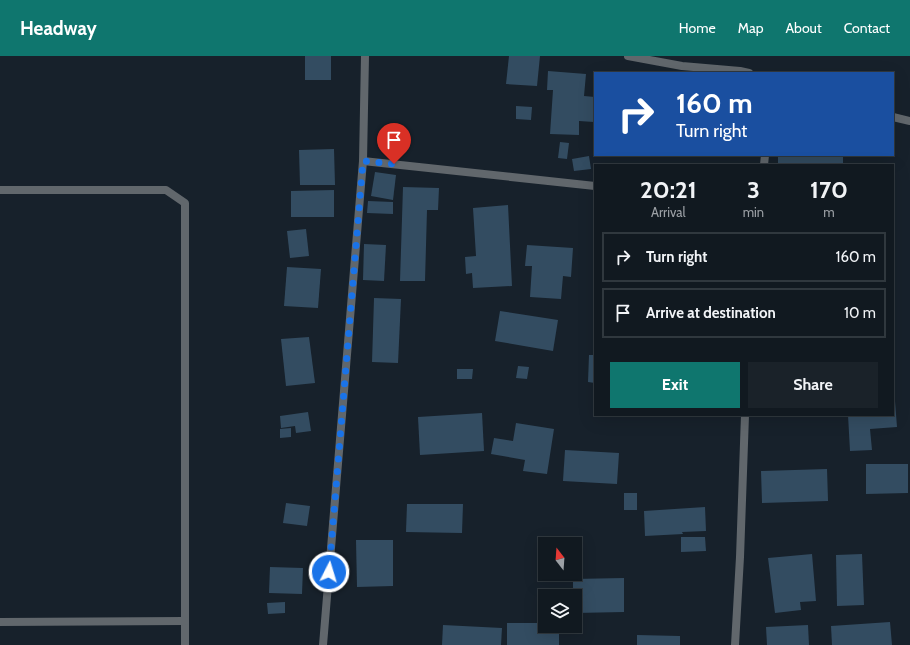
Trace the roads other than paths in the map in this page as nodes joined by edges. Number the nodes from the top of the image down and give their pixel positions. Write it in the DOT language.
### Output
graph roads {
  1 [pos="365,56"];
  2 [pos="628,56"];
  3 [pos="744,72"];
  4 [pos="894,117"];
  5 [pos="910,121"];
  6 [pos="363,161"];
  7 [pos="594,186"];
  8 [pos="0,190"];
  9 [pos="745,416"];
  10 [pos="185,621"];
  11 [pos="0,622"];
  12 [pos="185,645"];
  13 [pos="323,645"];
  14 [pos="736,645"];
  1 -- 6 [label="street"];
  2 -- 3 [label="street"];
  4 -- 5 [label="street"];
  6 -- 7 [label="street"];
  6 -- 13 [label="street"];
  8 -- 10 [label="street"];
  9 -- 14 [label="street"];
  10 -- 11 [label="street"];
  10 -- 12 [label="street"];
}
